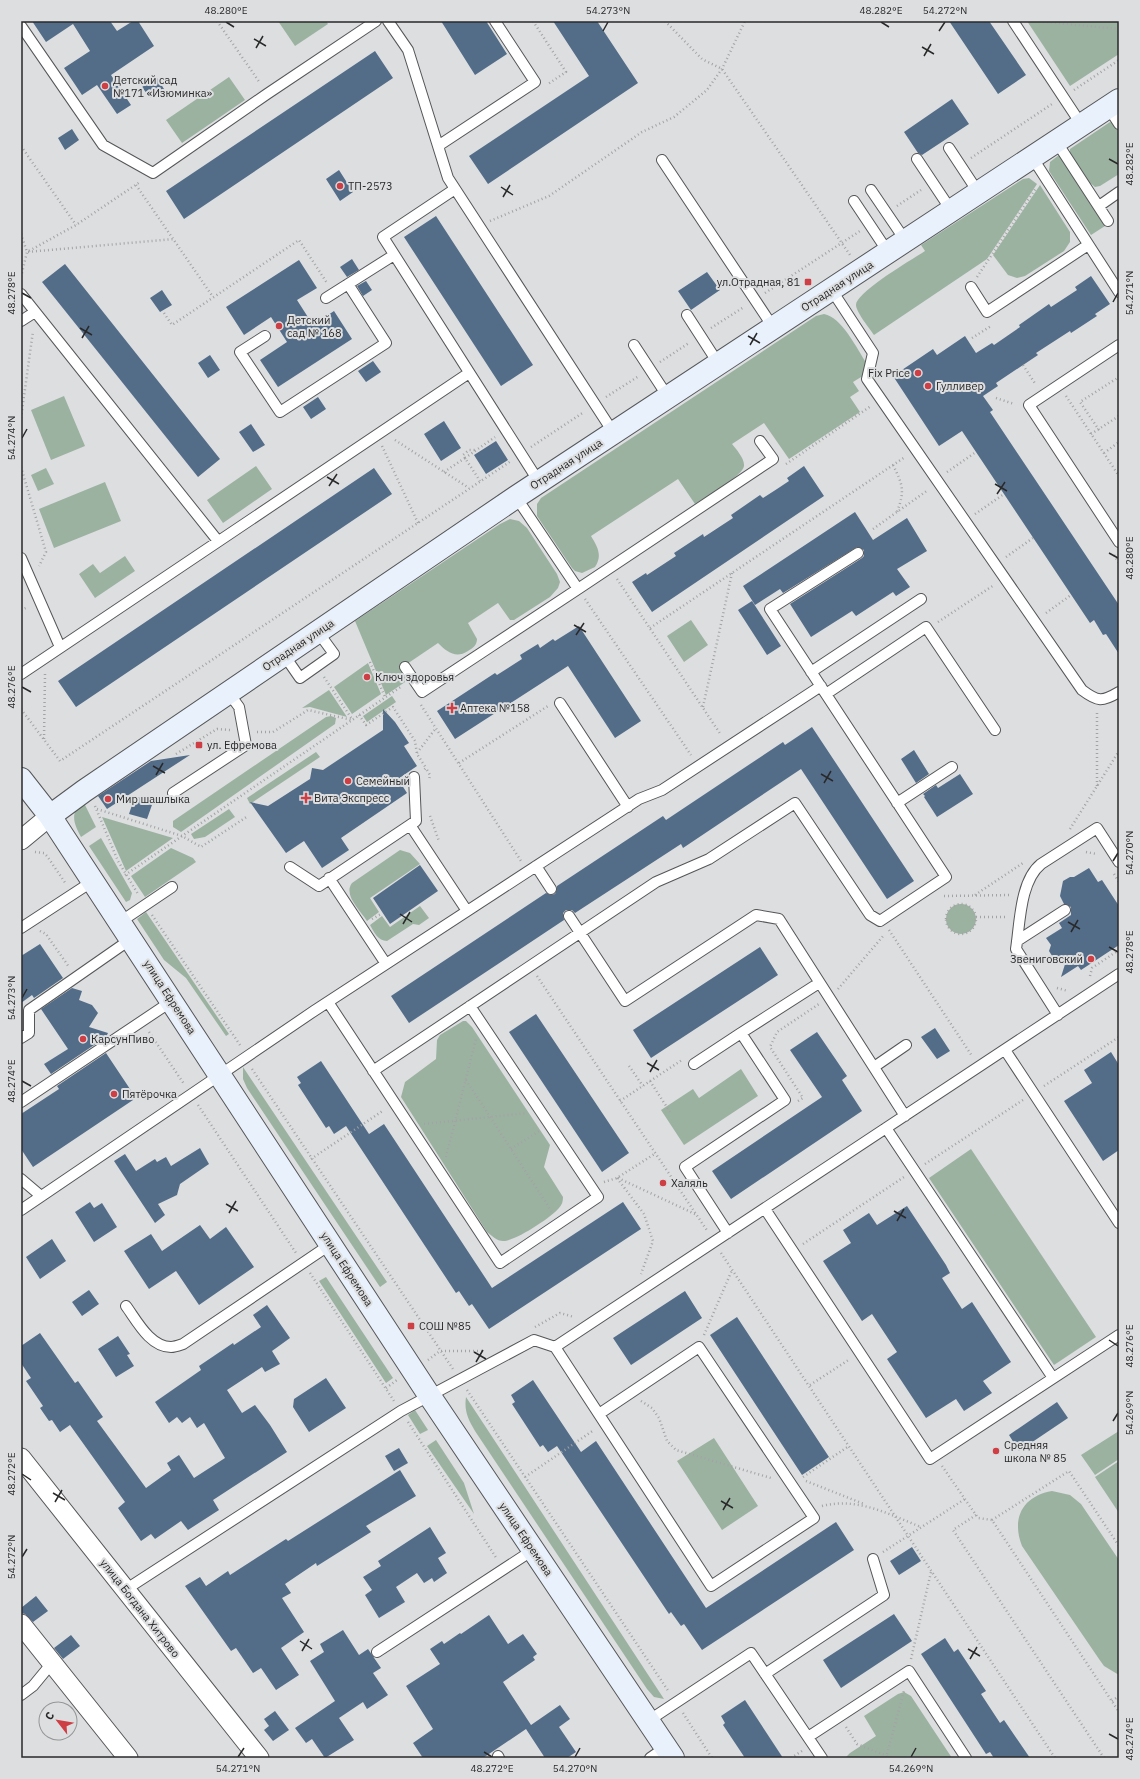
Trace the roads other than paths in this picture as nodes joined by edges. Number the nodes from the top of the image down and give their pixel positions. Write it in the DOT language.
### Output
graph roads {
  1 [pos="376,21"];
  2 [pos="388,21"];
  3 [pos="495,21"];
  4 [pos="1013,21"];
  5 [pos="21,26"];
  6 [pos="1115,110"];
  7 [pos="1082,124"];
  8 [pos="1056,141"];
  9 [pos="438,146"];
  10 [pos="948,148"];
  11 [pos="1032,157"];
  12 [pos="917,159"];
  13 [pos="662,160"];
  14 [pos="455,189"];
  15 [pos="871,190"];
  16 [pos="978,192"];
  17 [pos="1119,192"];
  18 [pos="854,201"];
  19 [pos="1099,206"];
  20 [pos="951,210"];
  21 [pos="1108,221"];
  22 [pos="1088,245"];
  23 [pos="897,246"];
  24 [pos="394,255"];
  25 [pos="1115,279"];
  26 [pos="348,284"];
  27 [pos="970,287"];
  28 [pos="831,289"];
  29 [pos="1119,292"];
  30 [pos="21,294"];
  31 [pos="330,296"];
  32 [pos="35,312"];
  33 [pos="687,315"];
  34 [pos="21,321"];
  35 [pos="774,327"];
  36 [pos="265,336"];
  37 [pos="634,345"];
  38 [pos="1119,345"];
  39 [pos="718,363"];
  40 [pos="469,373"];
  41 [pos="668,397"];
  42 [pos="613,432"];
  43 [pos="760,440"];
  44 [pos="539,482"];
  45 [pos="516,497"];
  46 [pos="218,541"];
  47 [pos="1119,542"];
  48 [pos="858,553"];
  49 [pos="21,558"];
  50 [pos="578,589"];
  51 [pos="921,599"];
  52 [pos="318,632"];
  53 [pos="60,647"];
  54 [pos="284,655"];
  55 [pos="405,667"];
  56 [pos="811,672"];
  57 [pos="21,674"];
  58 [pos="823,690"];
  59 [pos="228,692"];
  60 [pos="1119,692"];
  61 [pos="555,703"];
  62 [pos="995,730"];
  63 [pos="952,767"];
  64 [pos="414,777"];
  65 [pos="21,780"];
  66 [pos="173,793"];
  67 [pos="897,802"];
  68 [pos="628,807"];
  69 [pos="50,816"];
  70 [pos="410,825"];
  71 [pos="26,847"];
  72 [pos="1119,862"];
  73 [pos="290,867"];
  74 [pos="532,869"];
  75 [pos="329,878"];
  76 [pos="93,881"];
  77 [pos="172,887"];
  78 [pos="551,889"];
  79 [pos="1065,910"];
  80 [pos="467,912"];
  81 [pos="569,916"];
  82 [pos="21,928"];
  83 [pos="126,930"];
  84 [pos="580,933"];
  85 [pos="1017,941"];
  86 [pos="386,964"];
  87 [pos="1119,974"];
  88 [pos="819,982"];
  89 [pos="172,1001"];
  90 [pos="328,1002"];
  91 [pos="470,1006"];
  92 [pos="1058,1015"];
  93 [pos="741,1033"];
  94 [pos="21,1038"];
  95 [pos="906,1045"];
  96 [pos="1006,1050"];
  97 [pos="694,1064"];
  98 [pos="874,1067"];
  99 [pos="373,1071"];
  100 [pos="220,1074"];
  101 [pos="21,1102"];
  102 [pos="905,1116"];
  103 [pos="886,1128"];
  104 [pos="21,1179"];
  105 [pos="41,1196"];
  106 [pos="765,1209"];
  107 [pos="21,1210"];
  108 [pos="1119,1224"];
  109 [pos="728,1233"];
  110 [pos="331,1244"];
  111 [pos="126,1306"];
  112 [pos="1119,1335"];
  113 [pos="555,1347"];
  114 [pos="1053,1378"];
  115 [pos="429,1395"];
  116 [pos="599,1414"];
  117 [pos="21,1458"];
  118 [pos="533,1550"];
  119 [pos="874,1559"];
  120 [pos="125,1590"];
  121 [pos="21,1624"];
  122 [pos="377,1652"];
  123 [pos="52,1663"];
  124 [pos="765,1674"];
  125 [pos="21,1695"];
  126 [pos="648,1721"];
  127 [pos="808,1737"];
  128 [pos="663,1754"];
  129 [pos="128,1758"];
  130 [pos="259,1758"];
  131 [pos="822,1758"];
  132 [pos="966,1758"];
  1 -- 5 [label="lane"];
  2 -- 9 [label="lane"];
  3 -- 9 [label="lane"];
  4 -- 7 [label="lane"];
  6 -- 7 [label="street, Отрадная улица"];
  7 -- 8 [label="street, Отрадная улица"];
  8 -- 11 [label="street, Отрадная улица"];
  8 -- 19 [label="lane"];
  9 -- 14 [label="lane"];
  10 -- 16 [label="lane"];
  11 -- 16 [label="street, Отрадная улица"];
  11 -- 22 [label="lane"];
  12 -- 20 [label="lane"];
  13 -- 35 [label="lane"];
  14 -- 24 [label="lane"];
  14 -- 42 [label="lane"];
  15 -- 23 [label="lane"];
  16 -- 20 [label="street, Отрадная улица"];
  17 -- 19 [label="lane"];
  18 -- 23 [label="lane"];
  19 -- 21 [label="lane"];
  20 -- 23 [label="street, Отрадная улица"];
  22 -- 25 [label="lane"];
  22 -- 27 [label="lane"];
  23 -- 28 [label="street, Отрадная улица"];
  24 -- 26 [label="lane"];
  24 -- 40 [label="lane"];
  25 -- 29 [label="lane"];
  26 -- 31 [label="lane"];
  26 -- 36 [label="lane"];
  28 -- 35 [label="street, Отрадная улица"];
  28 -- 60 [label="lane"];
  30 -- 32 [label="lane"];
  32 -- 34 [label="lane"];
  32 -- 46 [label="lane"];
  33 -- 39 [label="lane"];
  35 -- 39 [label="street, Отрадная улица"];
  37 -- 41 [label="lane"];
  38 -- 47 [label="lane"];
  39 -- 41 [label="street, Отрадная улица"];
  40 -- 44 [label="lane"];
  40 -- 46 [label="lane"];
  41 -- 42 [label="street, Отрадная улица"];
  42 -- 44 [label="street, Отрадная улица"];
  43 -- 50 [label="lane"];
  44 -- 45 [label="street, Отрадная улица"];
  45 -- 50 [label="lane"];
  45 -- 52 [label="street, Отрадная улица"];
  46 -- 53 [label="lane"];
  48 -- 56 [label="lane"];
  49 -- 53 [label="lane"];
  50 -- 55 [label="lane"];
  51 -- 56 [label="lane"];
  52 -- 54 [label="street, Отрадная улица"];
  52 -- 54 [label="lane"];
  53 -- 57 [label="lane"];
  54 -- 59 [label="street, Отрадная улица"];
  56 -- 58 [label="lane"];
  58 -- 62 [label="lane"];
  58 -- 67 [label="lane"];
  58 -- 68 [label="lane"];
  59 -- 66 [label="lane"];
  59 -- 69 [label="street, Отрадная улица"];
  61 -- 68 [label="lane"];
  63 -- 67 [label="lane"];
  64 -- 70 [label="lane"];
  65 -- 69 [label="street, улица Ефремова"];
  67 -- 84 [label="lane"];
  68 -- 74 [label="lane"];
  69 -- 71 [label="street, Отрадная улица"];
  69 -- 76 [label="street, улица Ефремова"];
  70 -- 75 [label="lane"];
  70 -- 80 [label="lane"];
  72 -- 85 [label="lane"];
  73 -- 75 [label="lane"];
  74 -- 78 [label="lane"];
  74 -- 80 [label="lane"];
  75 -- 86 [label="lane"];
  76 -- 82 [label="lane"];
  76 -- 83 [label="street, улица Ефремова"];
  77 -- 83 [label="lane"];
  79 -- 85 [label="lane"];
  80 -- 86 [label="lane"];
  81 -- 84 [label="lane"];
  83 -- 89 [label="street, улица Ефремова"];
  83 -- 94 [label="lane"];
  84 -- 88 [label="lane"];
  84 -- 91 [label="lane"];
  85 -- 92 [label="lane"];
  86 -- 90 [label="lane"];
  87 -- 92 [label="lane"];
  88 -- 93 [label="lane"];
  88 -- 98 [label="lane"];
  89 -- 100 [label="street, улица Ефремова"];
  89 -- 101 [label="lane"];
  90 -- 99 [label="lane"];
  90 -- 100 [label="lane"];
  91 -- 99 [label="lane"];
  91 -- 99 [label="lane"];
  92 -- 96 [label="lane"];
  93 -- 97 [label="lane"];
  93 -- 109 [label="lane"];
  95 -- 98 [label="lane"];
  96 -- 102 [label="lane"];
  96 -- 108 [label="lane"];
  98 -- 102 [label="lane"];
  100 -- 105 [label="lane"];
  100 -- 110 [label="street, улица Ефремова"];
  102 -- 103 [label="lane"];
  103 -- 106 [label="lane"];
  103 -- 114 [label="lane"];
  104 -- 105 [label="lane"];
  105 -- 107 [label="lane"];
  106 -- 109 [label="lane"];
  106 -- 114 [label="lane"];
  109 -- 113 [label="lane"];
  110 -- 111 [label="lane"];
  110 -- 115 [label="street, улица Ефремова"];
  112 -- 114 [label="lane"];
  113 -- 115 [label="lane"];
  113 -- 116 [label="lane"];
  115 -- 118 [label="street, улица Ефремова"];
  115 -- 120 [label="lane"];
  116 -- 116 [label="lane"];
  117 -- 120 [label="street, улица Богдана Хитрово"];
  118 -- 122 [label="lane"];
  118 -- 126 [label="street, улица Ефремова"];
  119 -- 124 [label="lane"];
  120 -- 130 [label="street, улица Богдана Хитрово"];
  121 -- 123 [label="street"];
  123 -- 125 [label="lane"];
  123 -- 129 [label="street"];
  124 -- 126 [label="lane"];
  124 -- 127 [label="lane"];
  126 -- 128 [label="street, улица Ефремова"];
  127 -- 131 [label="lane"];
  127 -- 132 [label="lane"];
}
